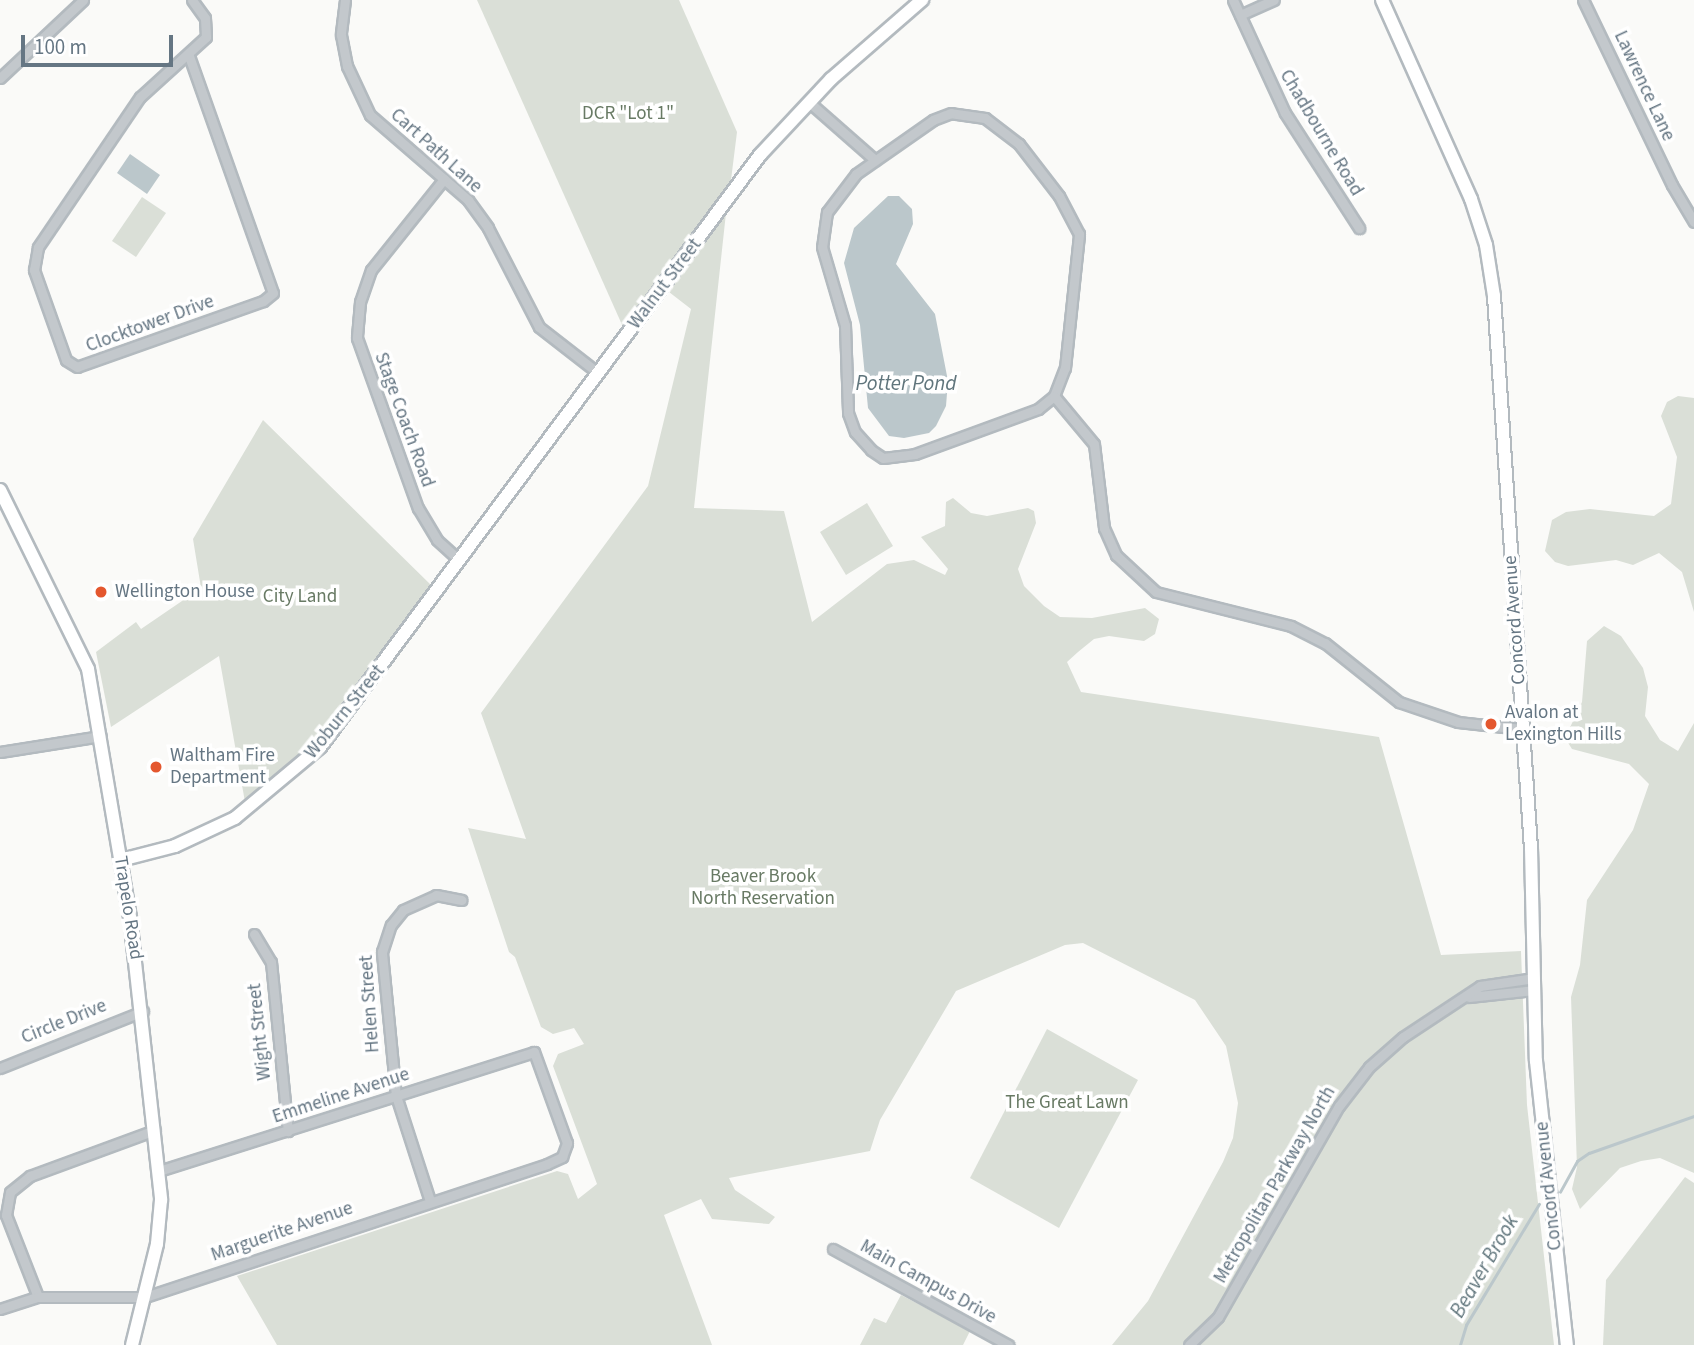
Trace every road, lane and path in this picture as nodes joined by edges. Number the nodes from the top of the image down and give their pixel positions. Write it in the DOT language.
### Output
graph roads {
  1 [pos="83,0"];
  2 [pos="192,0"];
  3 [pos="345,0"];
  4 [pos="922,0"];
  5 [pos="1233,0"];
  6 [pos="1274,0"];
  7 [pos="1382,0"];
  8 [pos="1583,0"];
  9 [pos="1240,15"];
  10 [pos="189,56"];
  11 [pos="0,78"];
  12 [pos="808,102"];
  13 [pos="875,160"];
  14 [pos="444,179"];
  15 [pos="1694,222"];
  16 [pos="1359,228"];
  17 [pos="598,373"];
  18 [pos="1054,396"];
  19 [pos="0,489"];
  20 [pos="459,560"];
  21 [pos="435,593"];
  22 [pos="1522,729"];
  23 [pos="101,736"];
  24 [pos="0,752"];
  25 [pos="121,860"];
  26 [pos="462,900"];
  27 [pos="254,934"];
  28 [pos="1534,984"];
  29 [pos="143,1012"];
  30 [pos="0,1068"];
  31 [pos="396,1096"];
  32 [pos="155,1130"];
  33 [pos="288,1131"];
  34 [pos="566,1150"];
  35 [pos="159,1171"];
  36 [pos="430,1201"];
  37 [pos="832,1249"];
  38 [pos="38,1297"];
  39 [pos="145,1297"];
  40 [pos="0,1309"];
  41 [pos="132,1345"];
  42 [pos="1008,1345"];
  43 [pos="1189,1345"];
  44 [pos="1567,1345"];
  1 -- 11 [label="street"];
  2 -- 10 [label="street, Clocktower Drive"];
  3 -- 14 [label="street, Cart Path Lane"];
  4 -- 12 [label="main road, Walnut Street"];
  5 -- 9 [label="street, Chadbourne Road"];
  6 -- 9 [label="street"];
  7 -- 22 [label="main road, Concord Avenue"];
  8 -- 15 [label="street, Lawrence Lane"];
  9 -- 16 [label="street, Chadbourne Road"];
  10 -- 10 [label="street, Clocktower Drive"];
  12 -- 13 [label="street"];
  12 -- 17 [label="main road, Walnut Street"];
  13 -- 18 [label="street"];
  13 -- 18 [label="street"];
  14 -- 17 [label="street, Cart Path Lane"];
  14 -- 20 [label="street, Stage Coach Road"];
  17 -- 20 [label="main road, Walnut Street"];
  18 -- 22 [label="street"];
  19 -- 23 [label="main road, Trapelo Road"];
  20 -- 21 [label="main road, Walnut Street"];
  21 -- 25 [label="main road, Woburn Street"];
  22 -- 28 [label="main road, Concord Avenue"];
  23 -- 24 [label="street"];
  23 -- 25 [label="main road, Trapelo Road"];
  25 -- 29 [label="main road, Trapelo Road"];
  26 -- 31 [label="street, Helen Street"];
  27 -- 33 [label="street, Wight Street"];
  28 -- 43 [label="street, Metropolitan Parkway North"];
  28 -- 44 [label="main road, Concord Avenue"];
  29 -- 30 [label="street, Circle Drive"];
  29 -- 32 [label="main road, Trapelo Road"];
  31 -- 33 [label="street, Emmeline Avenue"];
  31 -- 34 [label="street, Emmeline Avenue"];
  31 -- 36 [label="street, Helen Street"];
  32 -- 35 [label="main road, Trapelo Road"];
  32 -- 38 [label="street"];
  33 -- 35 [label="street, Emmeline Avenue"];
  34 -- 36 [label="street, Marguerite Avenue"];
  35 -- 39 [label="main road, Trapelo Road"];
  36 -- 39 [label="street, Marguerite Avenue"];
  37 -- 42 [label="street, Main Campus Drive"];
  38 -- 39 [label="street, Marguerite Avenue"];
  38 -- 40 [label="street, Marguerite Avenue"];
  39 -- 41 [label="main road, Trapelo Road"];
}
